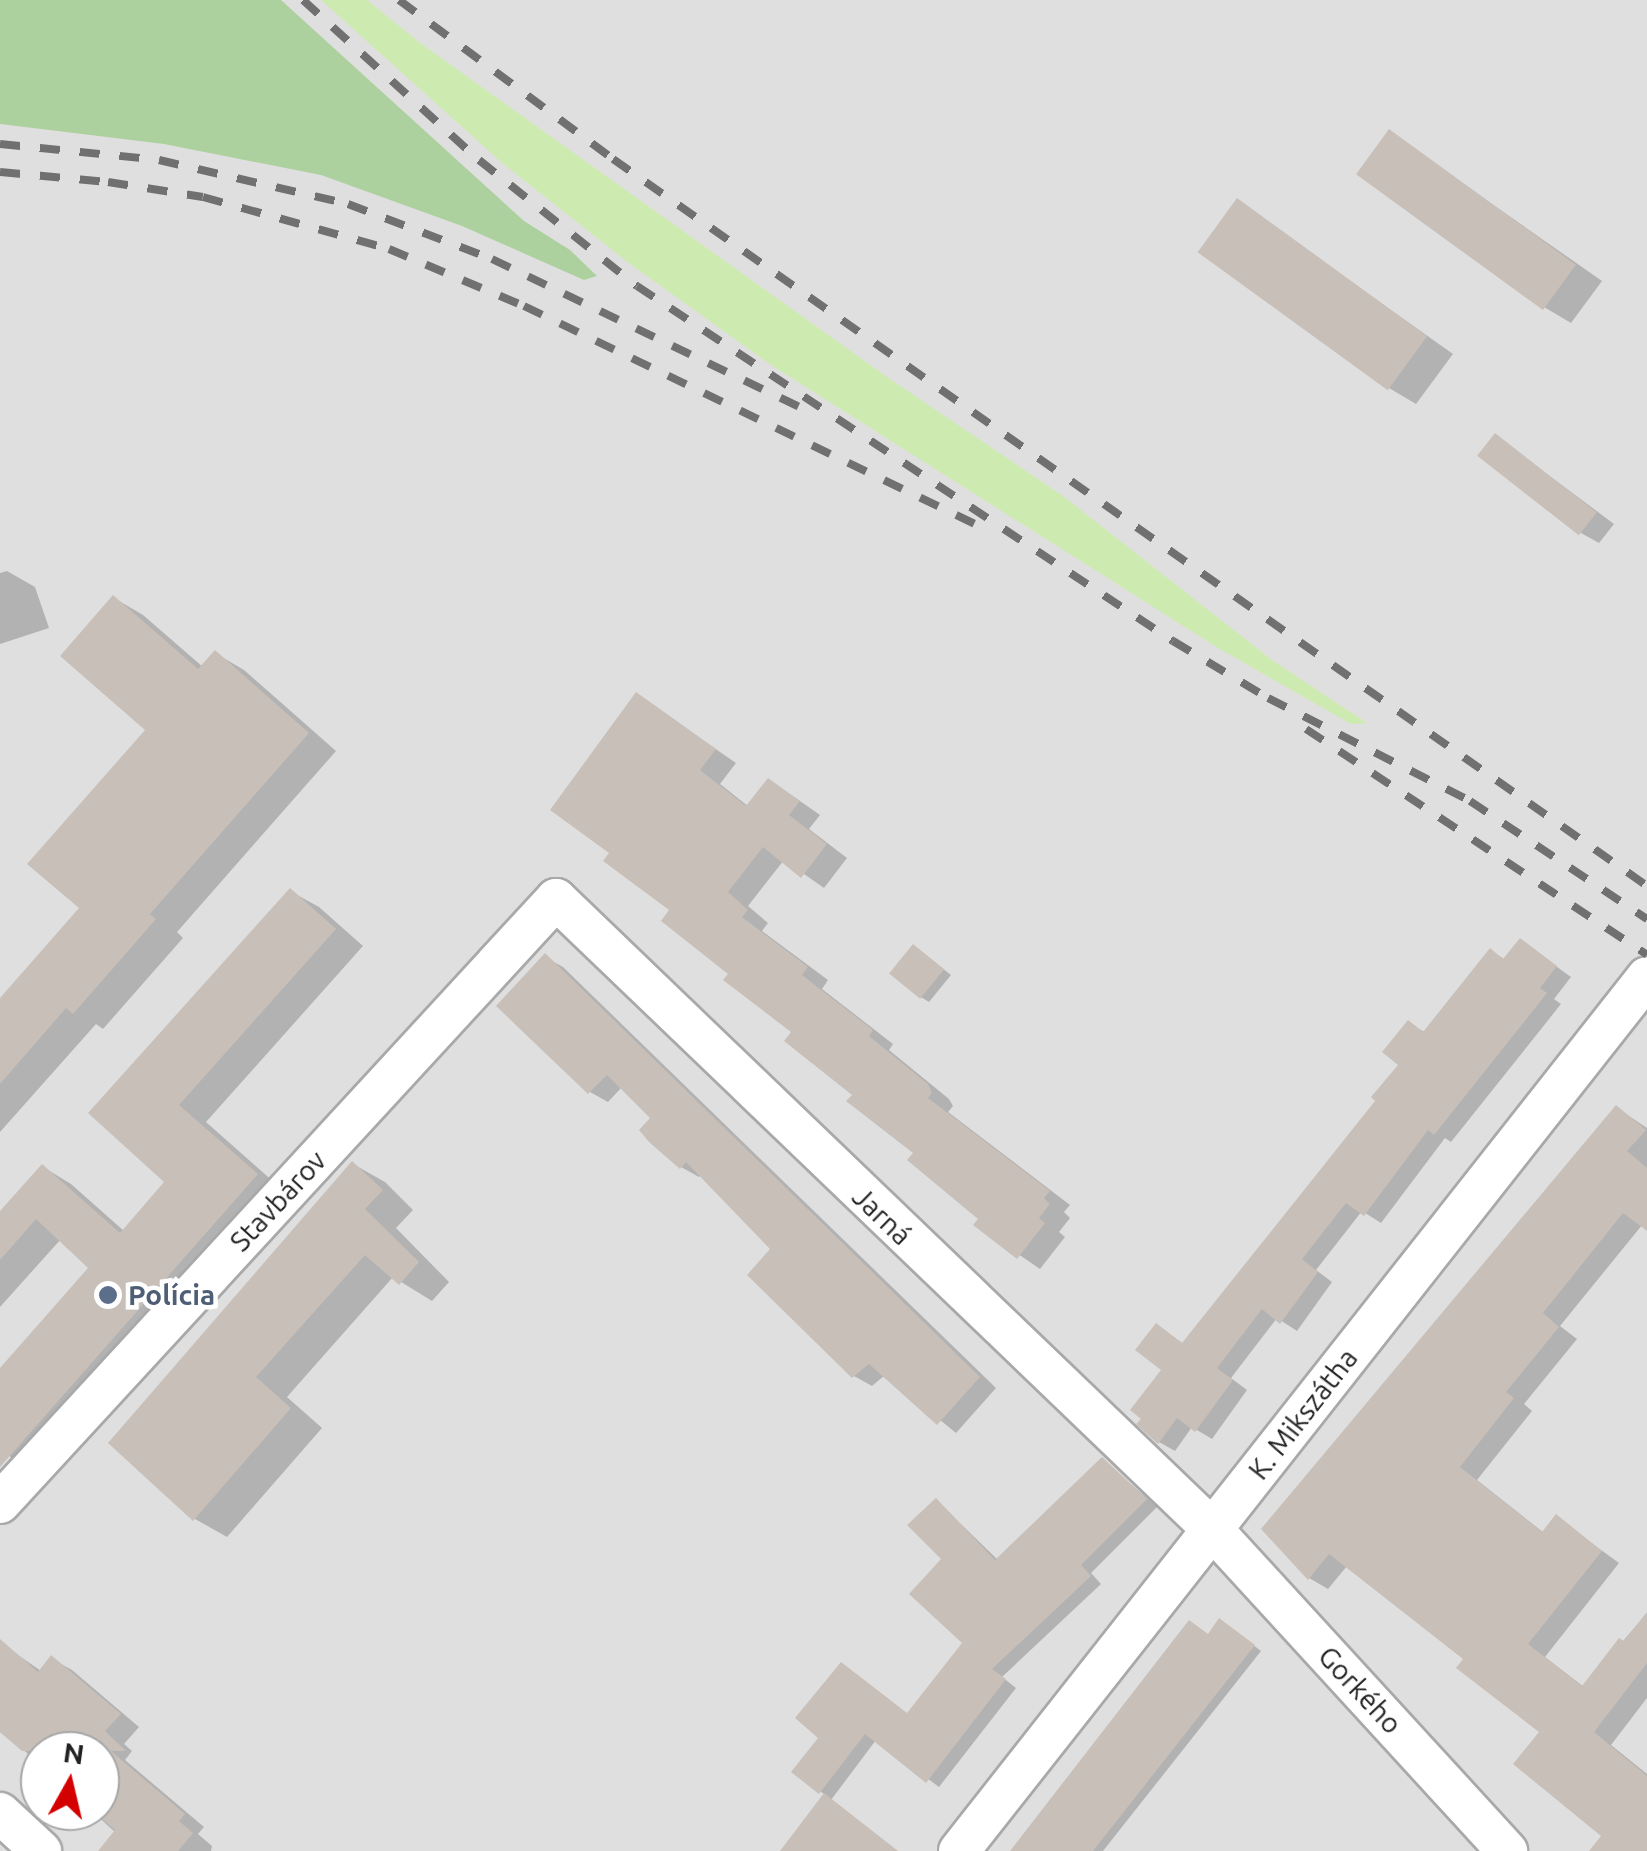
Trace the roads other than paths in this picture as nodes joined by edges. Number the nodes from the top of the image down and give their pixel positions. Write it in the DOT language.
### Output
graph roads {
  1 [pos="556,899"];
  2 [pos="1647,977"];
  3 [pos="0,1503"];
  4 [pos="1212,1529"];
  5 [pos="0,1813"];
  6 [pos="41,1851"];
  7 [pos="960,1851"];
  8 [pos="1508,1851"];
  1 -- 3 [label="street, Stavbárov"];
  1 -- 4 [label="street, Jarná"];
  2 -- 4 [label="street, K. Mikszátha"];
  4 -- 7 [label="street, K. Mikszátha"];
  4 -- 8 [label="street, Gorkého"];
  5 -- 6 [label="street"];
}
